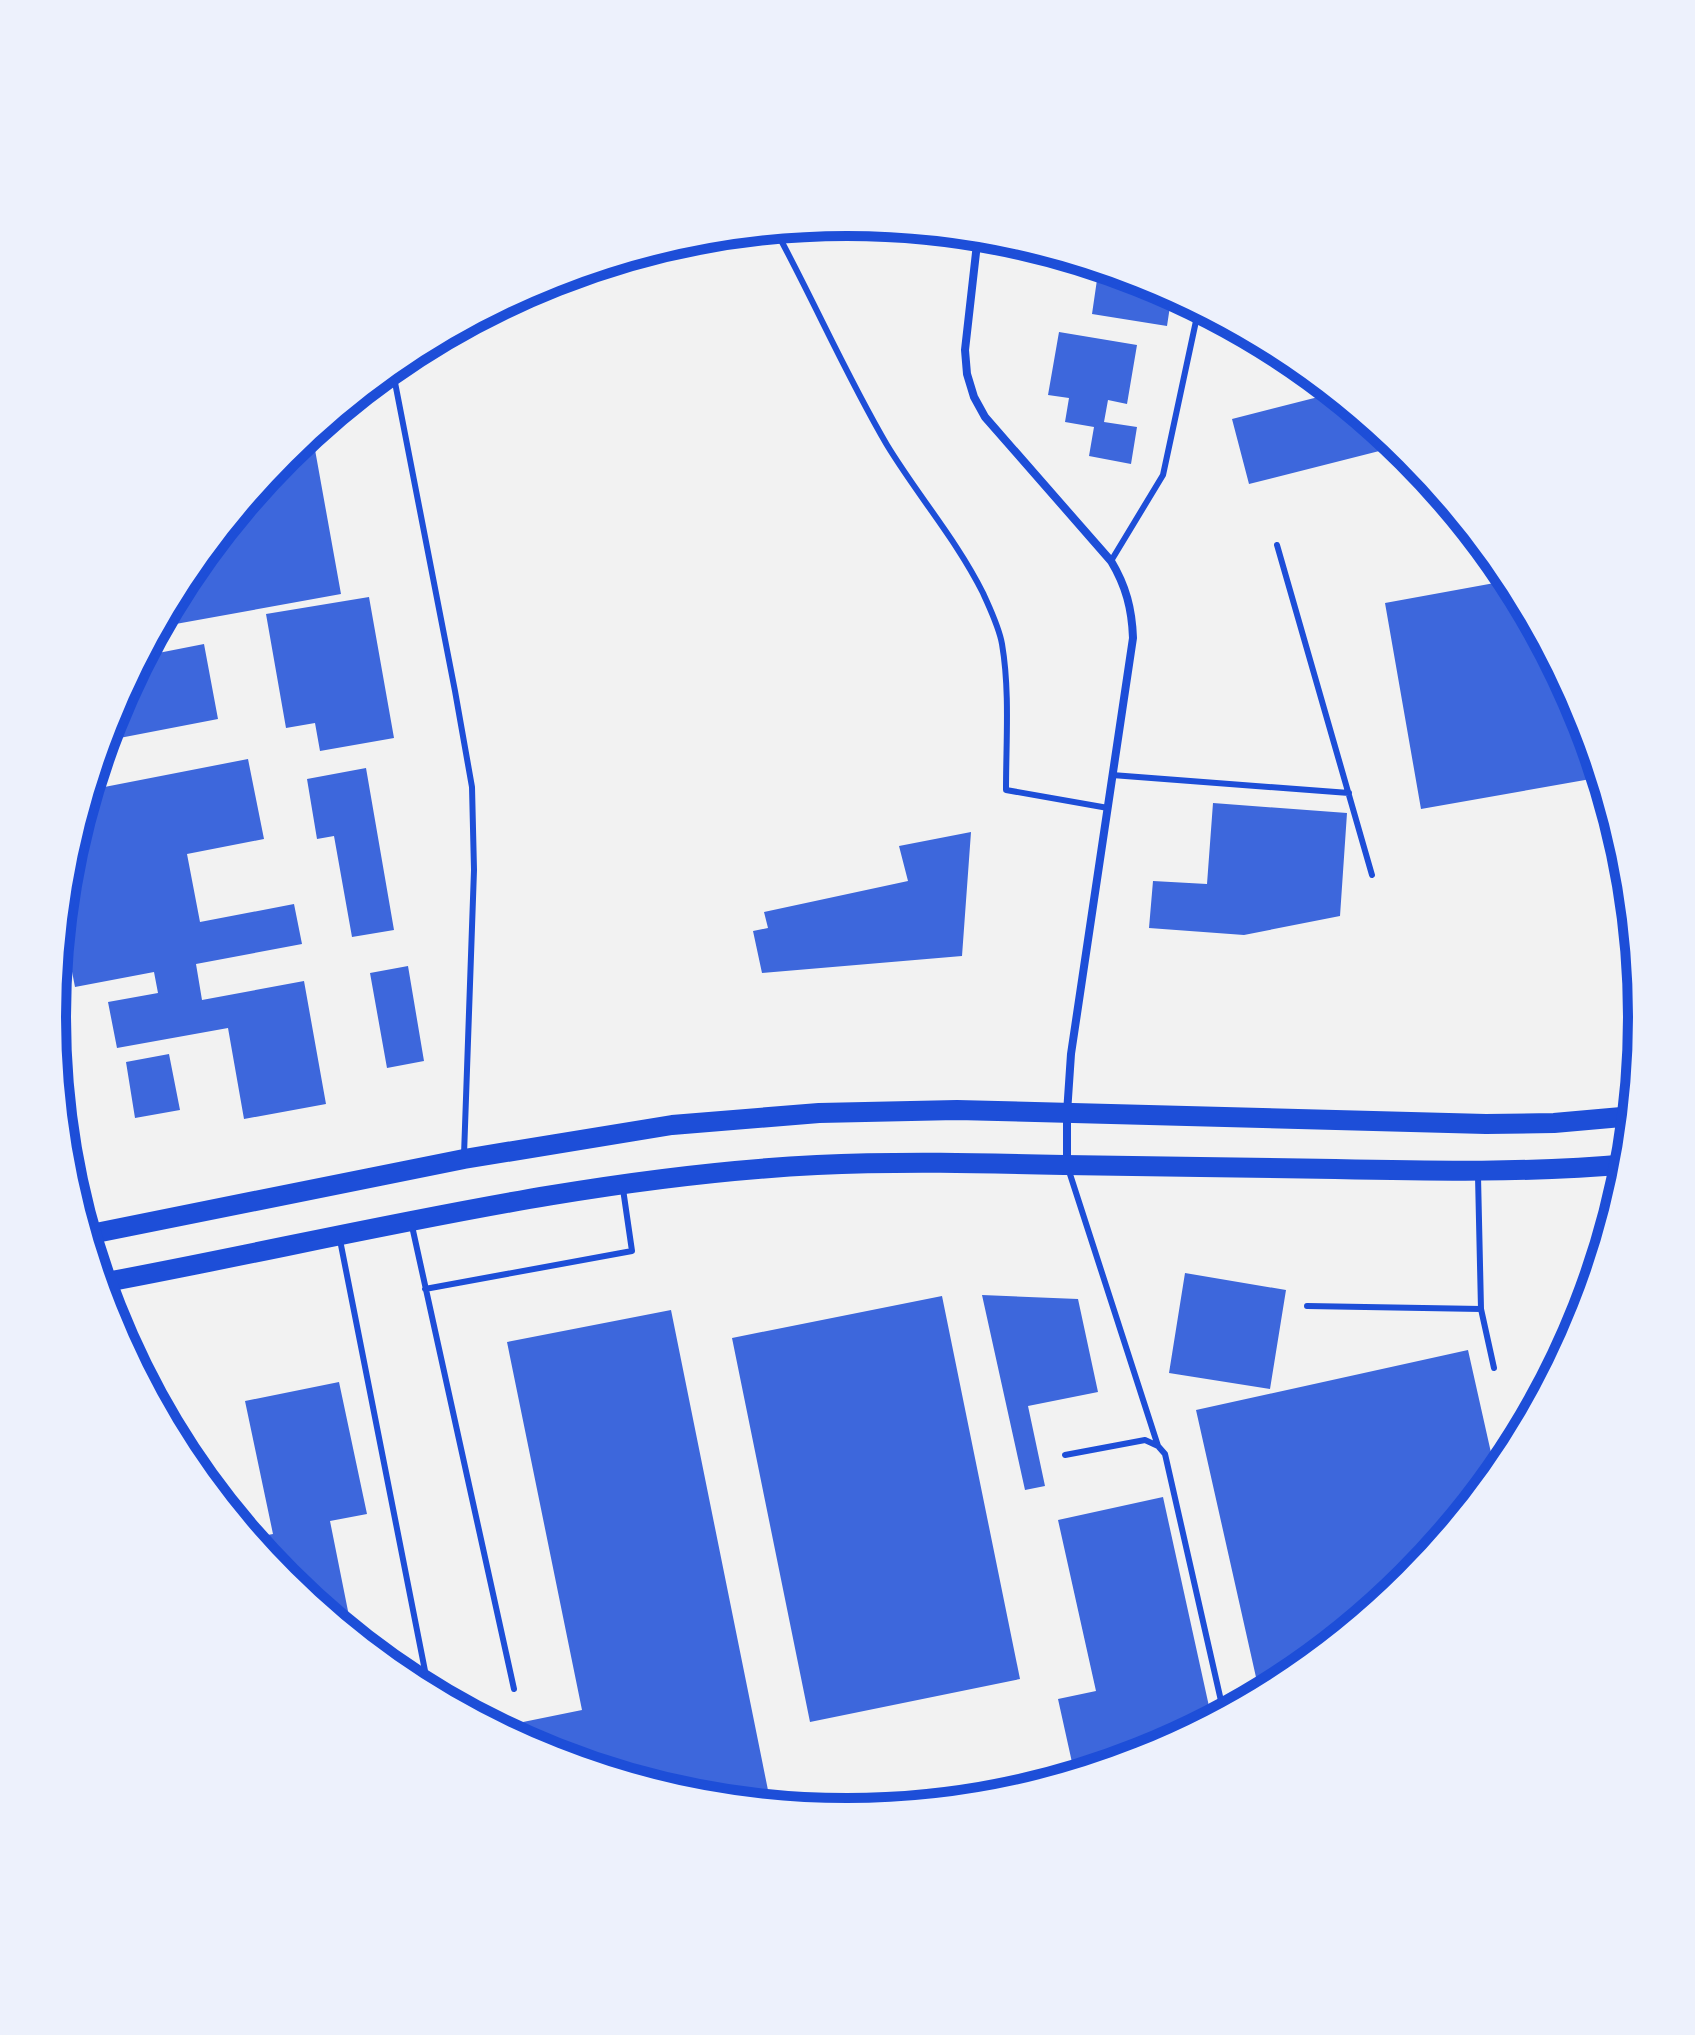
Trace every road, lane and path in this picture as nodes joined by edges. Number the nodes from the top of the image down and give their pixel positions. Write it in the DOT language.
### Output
graph roads {
  1 [pos="781,240"];
  2 [pos="977,247"];
  3 [pos="1196,319"];
  4 [pos="395,381"];
  5 [pos="1277,545"];
  6 [pos="1111,561"];
  7 [pos="1112,775"];
  8 [pos="1349,793"];
  9 [pos="1108,808"];
  10 [pos="1372,875"];
  11 [pos="1067,1113"];
  12 [pos="1622,1117"];
  13 [pos="464,1159"];
  14 [pos="1067,1165"];
  15 [pos="1615,1165"];
  16 [pos="1478,1172"];
  17 [pos="622,1185"];
  18 [pos="411,1222"];
  19 [pos="97,1233"];
  20 [pos="340,1237"];
  21 [pos="111,1281"];
  22 [pos="425,1289"];
  23 [pos="1307,1306"];
  24 [pos="1481,1309"];
  25 [pos="1494,1368"];
  26 [pos="1158,1446"];
  27 [pos="1065,1455"];
  28 [pos="426,1675"];
  29 [pos="514,1689"];
  30 [pos="1222,1703"];
  1 -- 9 [label="lane"];
  2 -- 6 [label="street"];
  3 -- 6 [label="lane"];
  4 -- 13 [label="lane"];
  5 -- 8 [label="lane"];
  6 -- 7 [label="street"];
  7 -- 8 [label="lane"];
  7 -- 9 [label="street"];
  8 -- 10 [label="lane"];
  9 -- 11 [label="street"];
  11 -- 12 [label="main road"];
  11 -- 13 [label="main road"];
  11 -- 14 [label="street"];
  13 -- 19 [label="main road"];
  14 -- 16 [label="main road"];
  14 -- 17 [label="main road"];
  14 -- 26 [label="lane"];
  15 -- 16 [label="main road"];
  16 -- 24 [label="lane"];
  17 -- 18 [label="main road"];
  17 -- 22 [label="lane"];
  18 -- 20 [label="main road"];
  18 -- 22 [label="lane"];
  20 -- 21 [label="main road"];
  20 -- 28 [label="lane"];
  22 -- 29 [label="lane"];
  23 -- 24 [label="lane"];
  24 -- 25 [label="lane"];
  26 -- 27 [label="lane"];
  26 -- 30 [label="lane"];
}
